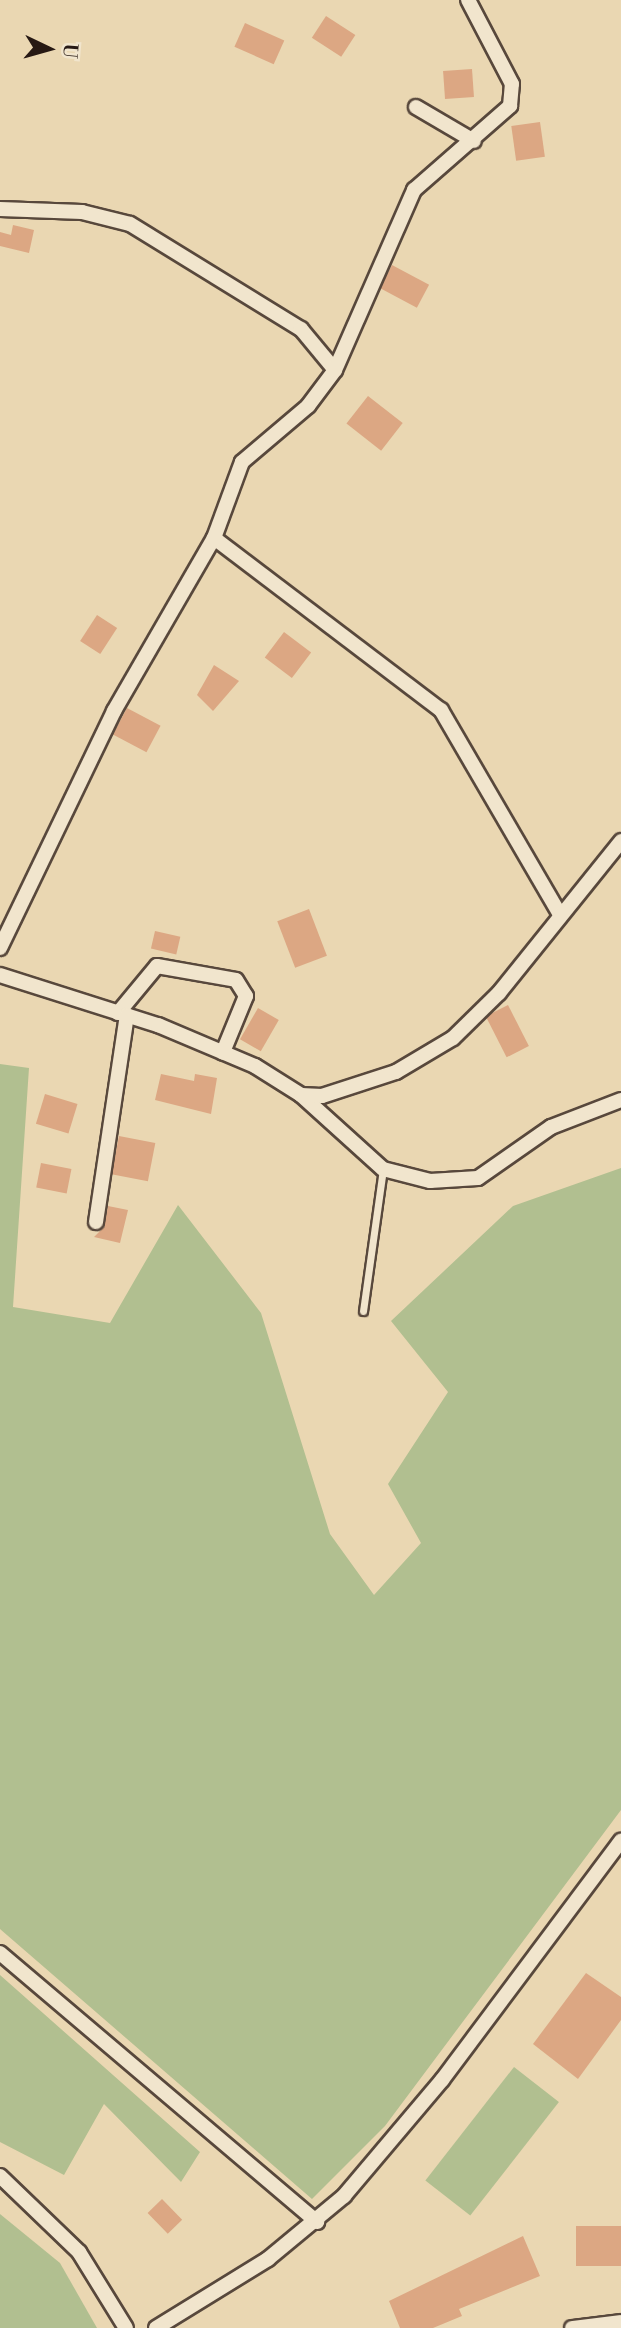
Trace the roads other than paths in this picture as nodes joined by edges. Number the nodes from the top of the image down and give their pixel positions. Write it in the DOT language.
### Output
graph roads {
  1 [pos="468,0"];
  2 [pos="416,107"];
  3 [pos="474,141"];
  4 [pos="0,209"];
  5 [pos="335,370"];
  6 [pos="214,538"];
  7 [pos="621,841"];
  8 [pos="559,913"];
  9 [pos="0,948"];
  10 [pos="0,975"];
  11 [pos="123,1014"];
  12 [pos="223,1052"];
  13 [pos="302,1095"];
  14 [pos="621,1100"];
  15 [pos="383,1168"];
  16 [pos="96,1222"];
  17 [pos="363,1311"];
  18 [pos="621,1841"];
  19 [pos="0,1953"];
  20 [pos="0,2176"];
  21 [pos="317,2222"];
  22 [pos="621,2322"];
  23 [pos="126,2328"];
  24 [pos="156,2328"];
  25 [pos="572,2328"];
  1 -- 3 [label="street"];
  2 -- 3 [label="street"];
  3 -- 5 [label="street"];
  4 -- 5 [label="street"];
  5 -- 6 [label="street"];
  6 -- 8 [label="street"];
  6 -- 9 [label="street"];
  7 -- 8 [label="street"];
  8 -- 13 [label="street"];
  10 -- 11 [label="street"];
  11 -- 12 [label="street"];
  11 -- 12 [label="street"];
  11 -- 16 [label="street"];
  12 -- 13 [label="street"];
  13 -- 15 [label="street"];
  14 -- 15 [label="street"];
  15 -- 17 [label="lane"];
  18 -- 21 [label="street"];
  19 -- 21 [label="street"];
  20 -- 23 [label="street"];
  21 -- 24 [label="street"];
  22 -- 25 [label="street"];
}
